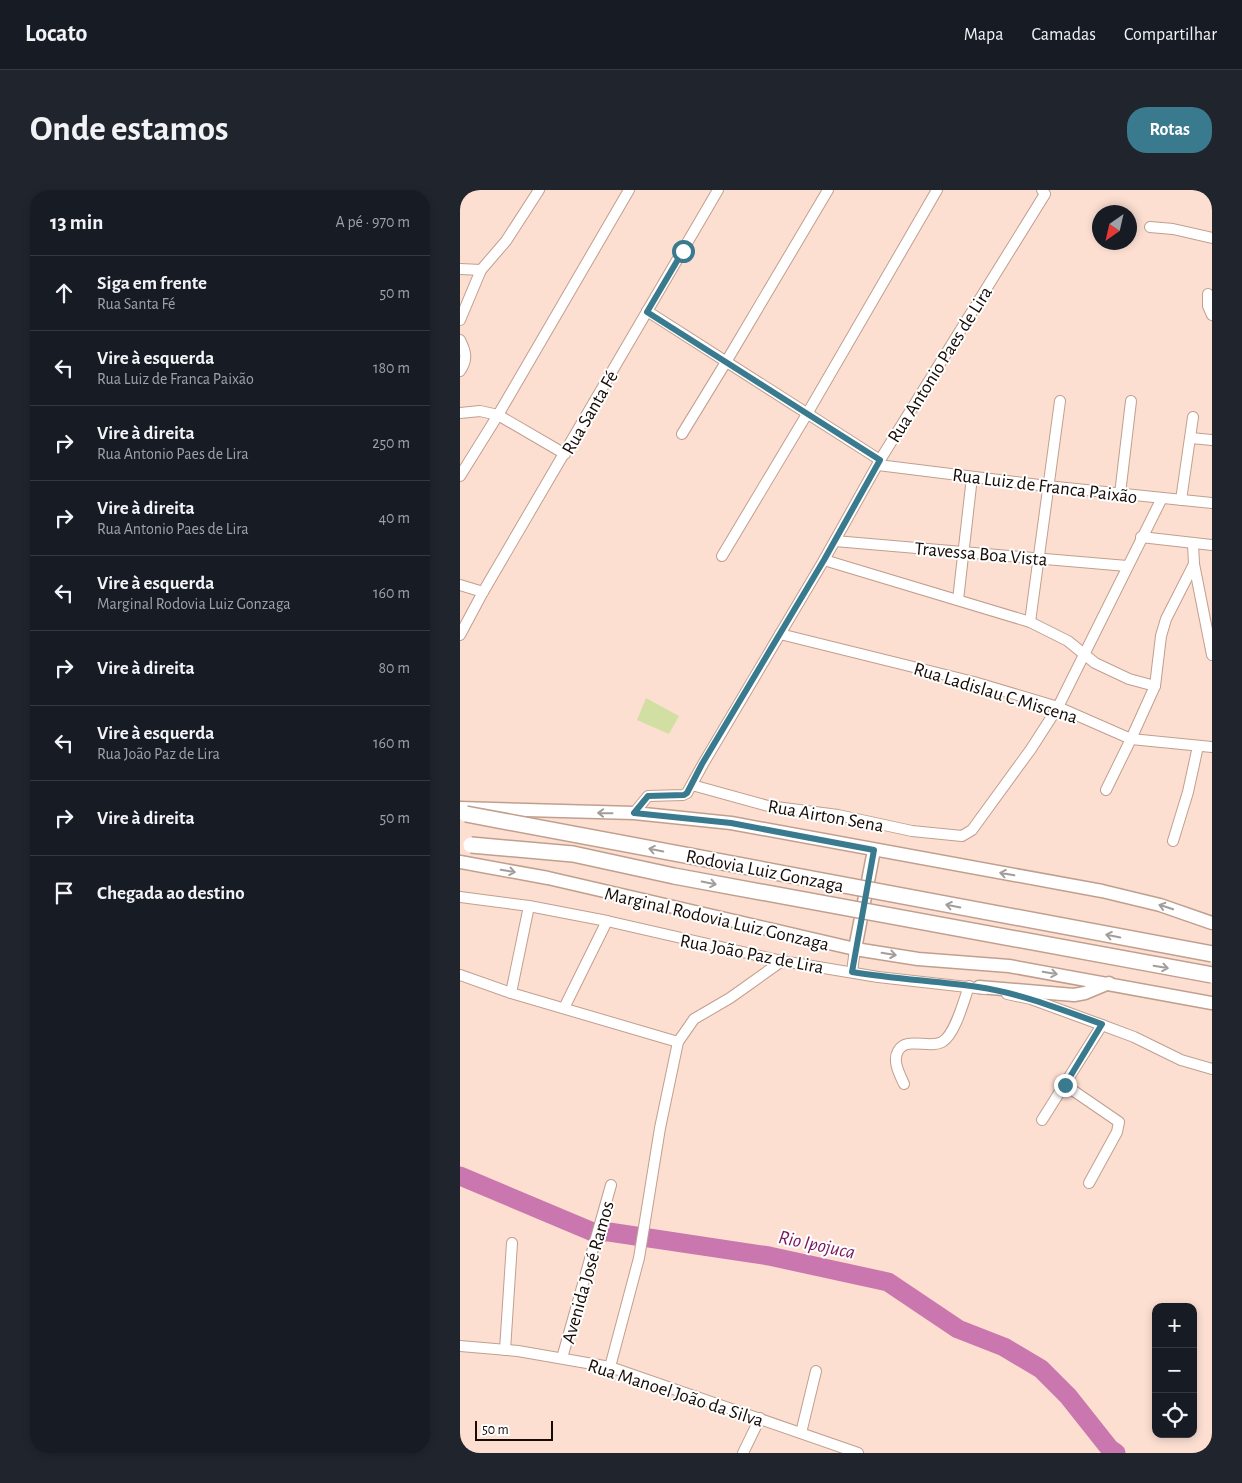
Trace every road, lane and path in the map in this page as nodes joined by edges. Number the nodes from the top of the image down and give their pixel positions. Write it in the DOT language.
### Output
graph roads {
  1 [pos="539,190"];
  2 [pos="629,190"];
  3 [pos="718,190"];
  4 [pos="828,190"];
  5 [pos="937,190"];
  6 [pos="1043,192"];
  7 [pos="1150,227"];
  8 [pos="1212,238"];
  9 [pos="460,268"];
  10 [pos="481,270"];
  11 [pos="1208,294"];
  12 [pos="647,312"];
  13 [pos="1212,316"];
  14 [pos="460,320"];
  15 [pos="460,340"];
  16 [pos="726,362"];
  17 [pos="460,372"];
  18 [pos="1060,401"];
  19 [pos="1131,401"];
  20 [pos="460,413"];
  21 [pos="807,414"];
  22 [pos="498,415"];
  23 [pos="1193,417"];
  24 [pos="682,434"];
  25 [pos="1191,438"];
  26 [pos="1212,440"];
  27 [pos="565,454"];
  28 [pos="879,462"];
  29 [pos="460,476"];
  30 [pos="972,477"];
  31 [pos="1047,486"];
  32 [pos="1120,494"];
  33 [pos="1162,498"];
  34 [pos="1181,500"];
  35 [pos="1212,503"];
  36 [pos="1142,538"];
  37 [pos="835,541"];
  38 [pos="1193,544"];
  39 [pos="1212,545"];
  40 [pos="962,552"];
  41 [pos="722,556"];
  42 [pos="1038,558"];
  43 [pos="824,560"];
  44 [pos="1194,564"];
  45 [pos="1127,566"];
  46 [pos="460,585"];
  47 [pos="483,592"];
  48 [pos="958,600"];
  49 [pos="1030,622"];
  50 [pos="780,634"];
  51 [pos="460,635"];
  52 [pos="1084,655"];
  53 [pos="1212,655"];
  54 [pos="1155,686"];
  55 [pos="1058,707"];
  56 [pos="1131,739"];
  57 [pos="1198,746"];
  58 [pos="1212,747"];
  59 [pos="692,785"];
  60 [pos="1106,790"];
  61 [pos="463,811"];
  62 [pos="634,813"];
  63 [pos="1174,841"];
  64 [pos="471,845"];
  65 [pos="874,850"];
  66 [pos="460,862"];
  67 [pos="460,896"];
  68 [pos="529,906"];
  69 [pos="607,921"];
  70 [pos="1212,923"];
  71 [pos="855,949"];
  72 [pos="1212,954"];
  73 [pos="782,961"];
  74 [pos="852,972"];
  75 [pos="460,975"];
  76 [pos="1212,975"];
  77 [pos="1109,983"];
  78 [pos="974,986"];
  79 [pos="511,993"];
  80 [pos="1212,1002"];
  81 [pos="564,1008"];
  82 [pos="1102,1024"];
  83 [pos="678,1042"];
  84 [pos="1212,1069"];
  85 [pos="904,1084"];
  86 [pos="1065,1085"];
  87 [pos="1042,1120"];
  88 [pos="1089,1183"];
  89 [pos="611,1185"];
  90 [pos="512,1243"];
  91 [pos="460,1346"];
  92 [pos="505,1350"];
  93 [pos="562,1358"];
  94 [pos="610,1367"];
  95 [pos="816,1371"];
  96 [pos="760,1418"];
  97 [pos="801,1433"];
  98 [pos="744,1453"];
  99 [pos="858,1453"];
  1 -- 10 [label="street"];
  2 -- 22 [label="street"];
  3 -- 12 [label="street, Rua Santa Fé"];
  4 -- 16 [label="street"];
  5 -- 21 [label="street"];
  6 -- 28 [label="street, Rua Antonio Paes de Lira"];
  7 -- 8 [label="street"];
  9 -- 10 [label="street"];
  10 -- 14 [label="street"];
  11 -- 13 [label="street"];
  12 -- 16 [label="street, Rua Luiz de Franca Paixão"];
  12 -- 27 [label="street, Rua Santa Fé"];
  15 -- 17 [label="street"];
  16 -- 21 [label="street, Rua Luiz de Franca Paixão"];
  16 -- 24 [label="street"];
  18 -- 31 [label="street"];
  19 -- 32 [label="street"];
  20 -- 22 [label="street"];
  21 -- 28 [label="street, Rua Luiz de Franca Paixão"];
  21 -- 41 [label="street"];
  22 -- 27 [label="street"];
  22 -- 29 [label="street"];
  23 -- 25 [label="street"];
  25 -- 26 [label="street"];
  25 -- 34 [label="street"];
  27 -- 47 [label="street, Rua Santa Fé"];
  28 -- 30 [label="street, Rua Luiz de Franca Paixão"];
  28 -- 37 [label="street, Rua Antonio Paes de Lira"];
  30 -- 31 [label="street, Rua Luiz de Franca Paixão"];
  30 -- 40 [label="street"];
  31 -- 32 [label="street, Rua Luiz de Franca Paixão"];
  31 -- 42 [label="street"];
  32 -- 33 [label="street, Rua Luiz de Franca Paixão"];
  33 -- 34 [label="street, Rua Luiz de Franca Paixão"];
  33 -- 36 [label="street"];
  34 -- 35 [label="street, Rua Luiz de Franca Paixão"];
  36 -- 38 [label="street"];
  36 -- 45 [label="street"];
  37 -- 40 [label="street, Travessa Boa Vista"];
  37 -- 43 [label="street, Rua Antonio Paes de Lira"];
  38 -- 39 [label="street"];
  38 -- 44 [label="street"];
  40 -- 42 [label="street, Travessa Boa Vista"];
  40 -- 48 [label="street"];
  42 -- 45 [label="street, Travessa Boa Vista"];
  42 -- 49 [label="street"];
  43 -- 48 [label="street"];
  43 -- 50 [label="street, Rua Antonio Paes de Lira"];
  44 -- 53 [label="street"];
  44 -- 54 [label="street"];
  45 -- 52 [label="street"];
  46 -- 47 [label="street"];
  47 -- 51 [label="street, Rua Santa Fé"];
  48 -- 49 [label="street"];
  49 -- 52 [label="street"];
  50 -- 55 [label="street, Rua Ladislau C Miscena"];
  50 -- 59 [label="street, Rua Antonio Paes de Lira"];
  52 -- 54 [label="street"];
  52 -- 55 [label="street"];
  54 -- 56 [label="street"];
  55 -- 56 [label="street, Rua Ladislau C Miscena"];
  55 -- 59 [label="street, Rua Airton Sena"];
  56 -- 57 [label="street, Rua Ladislau C Miscena"];
  56 -- 60 [label="street"];
  57 -- 58 [label="street, Rua Ladislau C Miscena"];
  57 -- 63 [label="street"];
  59 -- 62 [label="street"];
  62 -- 61 [label="main road, one-way"];
  72 -- 61 [label="highway, Rodovia Luiz Gonzaga, one-way, bridge"];
  62 -- 65 [label="main road"];
  64 -- 76 [label="highway, Rodovia Luiz Gonzaga, one-way, bridge"];
  70 -- 65 [label="main road, one-way"];
  65 -- 71 [label="main road"];
  66 -- 71 [label="main road, Marginal Rodovia Luiz Gonzaga, one-way"];
  67 -- 68 [label="street, Rua João Paz de Lira"];
  68 -- 69 [label="street, Rua João Paz de Lira"];
  68 -- 79 [label="street"];
  69 -- 73 [label="street, Rua João Paz de Lira"];
  69 -- 81 [label="street"];
  71 -- 74 [label="street"];
  71 -- 77 [label="main road, Marginal Rodovia Luiz Gonzaga, one-way"];
  73 -- 74 [label="street, Rua João Paz de Lira"];
  73 -- 83 [label="street"];
  74 -- 78 [label="street, Rua João Paz de Lira"];
  75 -- 79 [label="street"];
  77 -- 78 [label="main road"];
  77 -- 80 [label="main road, Marginal Rodovia Luiz Gonzaga"];
  78 -- 82 [label="street, Rua João Paz de Lira"];
  78 -- 85 [label="street"];
  79 -- 81 [label="street"];
  81 -- 83 [label="street"];
  82 -- 84 [label="street, Rua João Paz de Lira"];
  82 -- 86 [label="street"];
  83 -- 94 [label="street"];
  86 -- 87 [label="street"];
  86 -- 88 [label="street"];
  89 -- 93 [label="street, Avenida José Ramos"];
  90 -- 92 [label="street"];
  91 -- 92 [label="street, Rua Manoel João da Silva"];
  92 -- 93 [label="street, Rua Manoel João da Silva"];
  93 -- 94 [label="street, Rua Manoel João da Silva"];
  94 -- 96 [label="street, Rua Manoel João da Silva"];
  95 -- 97 [label="street"];
  96 -- 97 [label="street, Rua Manoel João da Silva"];
  96 -- 98 [label="street"];
  97 -- 99 [label="street, Rua Manoel João da Silva"];
}
